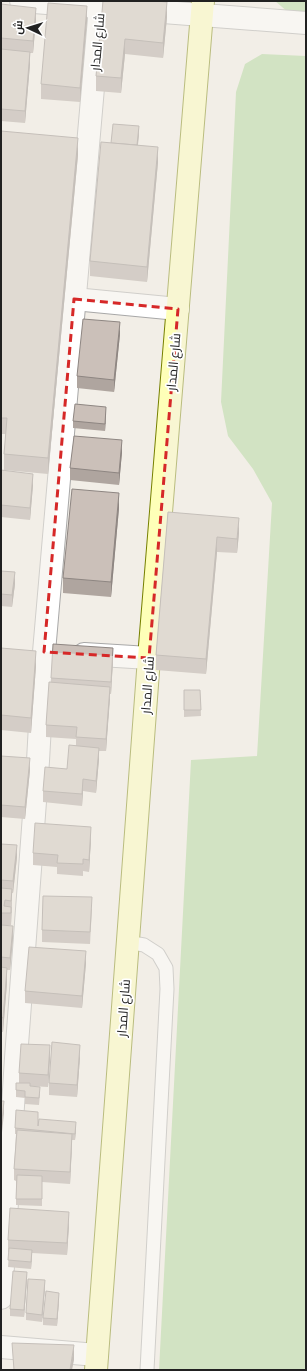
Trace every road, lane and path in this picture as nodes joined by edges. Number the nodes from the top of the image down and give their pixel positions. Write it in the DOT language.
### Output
graph roads {
  1 [pos="21,1"];
  2 [pos="100,7"];
  3 [pos="202,8"];
  4 [pos="306,23"];
  5 [pos="74,299"];
  6 [pos="178,309"];
  7 [pos="22,650"];
  8 [pos="44,652"];
  9 [pos="149,658"];
  10 [pos="16,759"];
  11 [pos="38,761"];
  12 [pos="127,942"];
  13 [pos="8,1057"];
  14 [pos="1,1298"];
  15 [pos="1,1347"];
  16 [pos="97,1363"];
  17 [pos="148,1370"];
  1 -- 2 [label="street"];
  2 -- 3 [label="street"];
  2 -- 5 [label="street, شارع المدار"];
  3 -- 4 [label="street"];
  3 -- 6 [label="street, شارع المدار"];
  5 -- 6 [label="street"];
  5 -- 8 [label="street, شارع المدار"];
  6 -- 9 [label="street, شارع المدار"];
  7 -- 8 [label="street"];
  8 -- 9 [label="street"];
  8 -- 11 [label="street, شارع المدار"];
  9 -- 12 [label="street, شارع المدار"];
  10 -- 11 [label="street"];
  11 -- 13 [label="street, شارع المدار"];
  12 -- 16 [label="street, شارع المدار"];
  12 -- 17 [label="lane"];
  13 -- 14 [label="street, شارع المدار"];
  15 -- 16 [label="street"];
}
